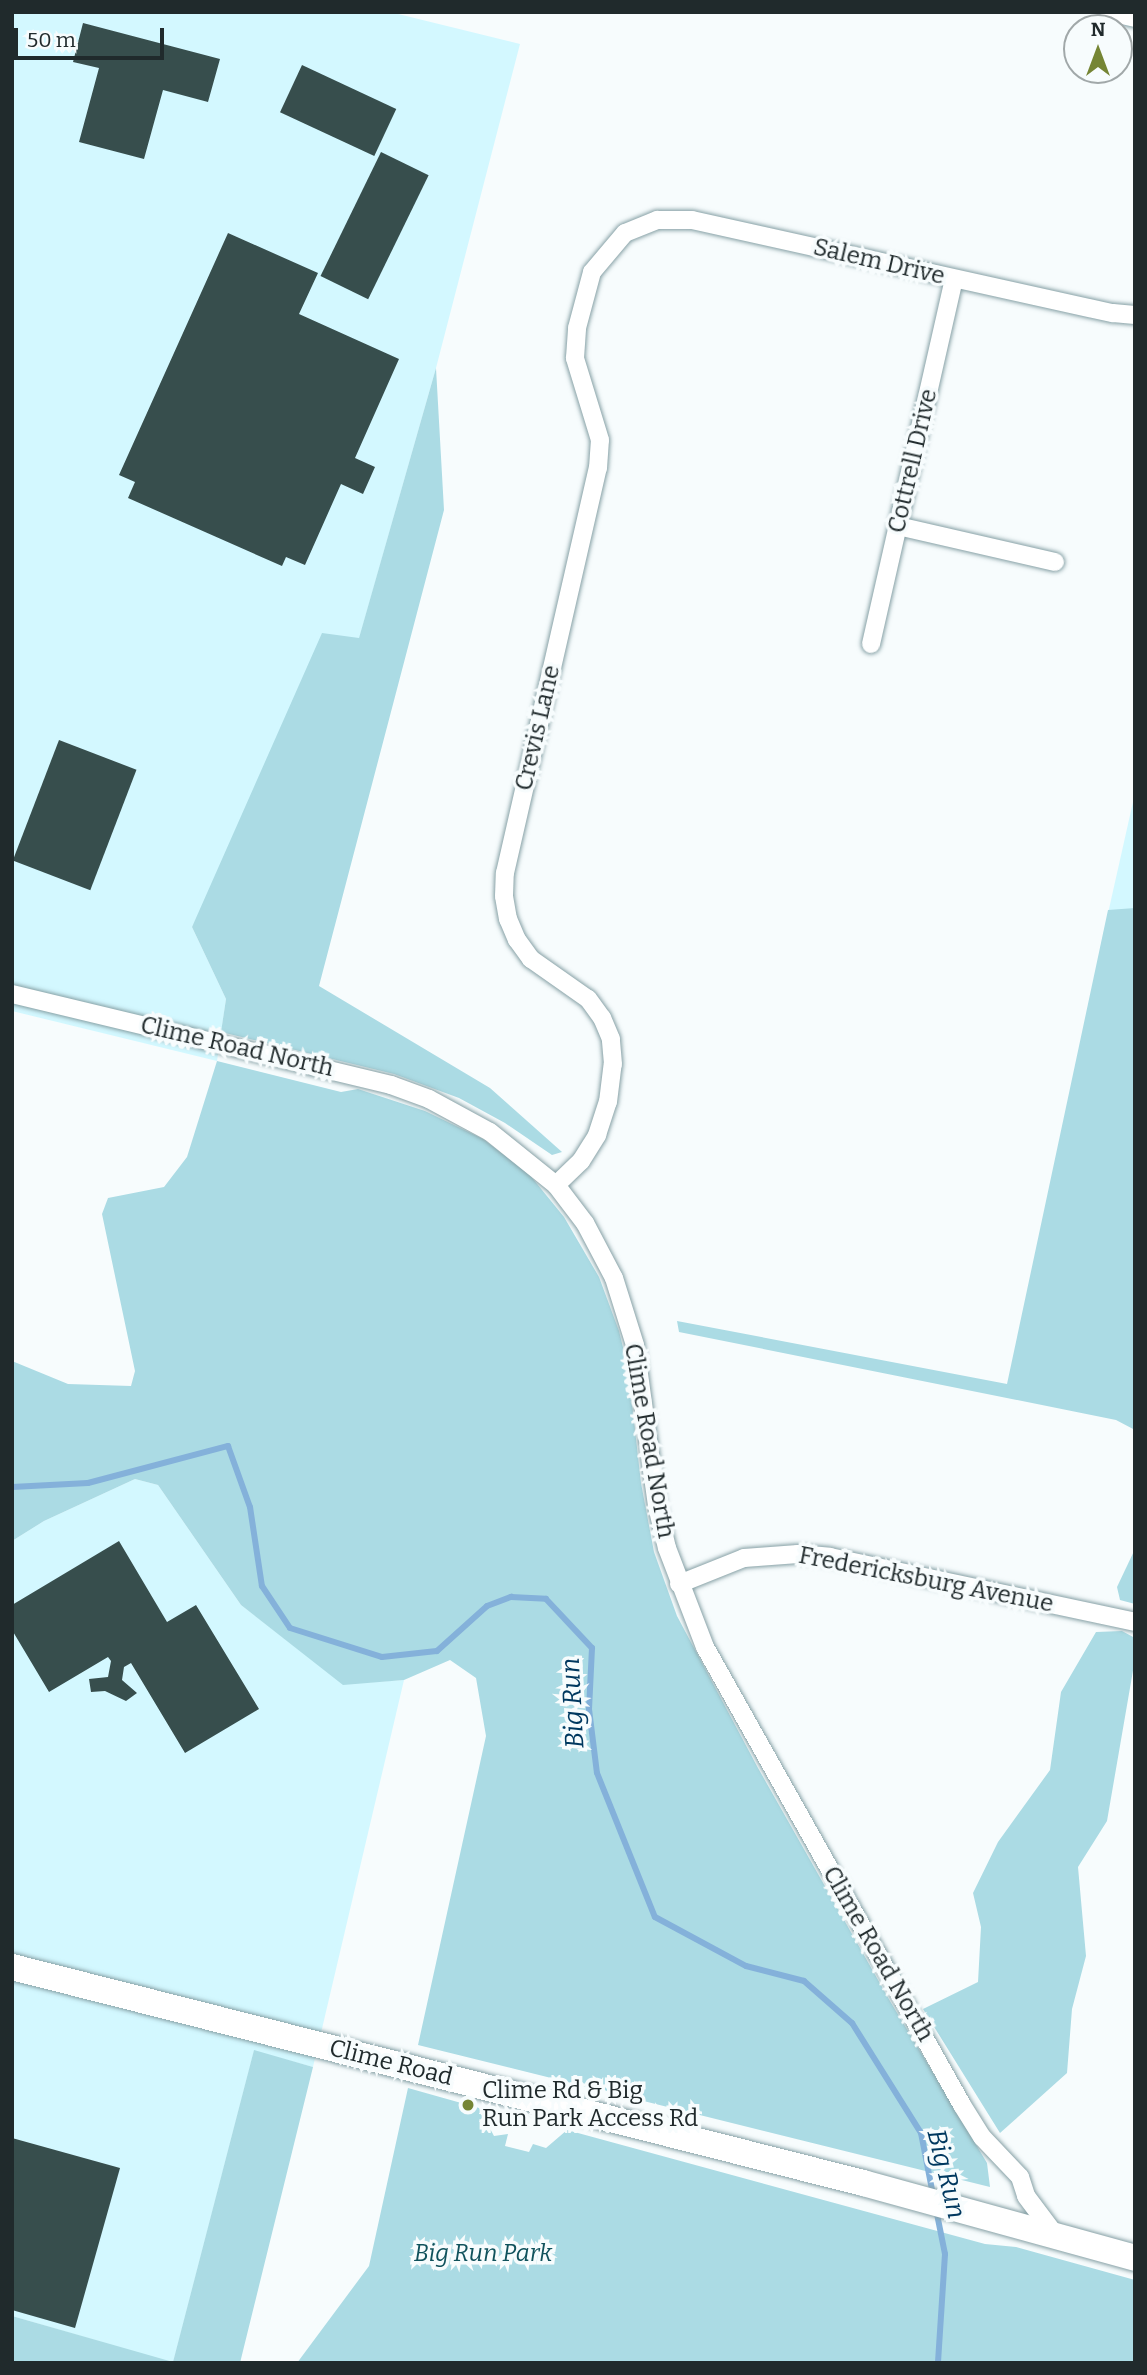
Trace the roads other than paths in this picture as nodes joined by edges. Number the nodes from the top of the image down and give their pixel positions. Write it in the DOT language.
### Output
graph roads {
  1 [pos="1109,12"];
  2 [pos="1135,18"];
  3 [pos="625,233"];
  4 [pos="954,279"];
  5 [pos="1135,315"];
  6 [pos="898,526"];
  7 [pos="1055,562"];
  8 [pos="871,644"];
  9 [pos="12,994"];
  10 [pos="556,1185"];
  11 [pos="679,1584"];
  12 [pos="1135,1622"];
  13 [pos="12,1967"];
  14 [pos="1056,2236"];
  15 [pos="1135,2258"];
  1 -- 2 [label="street"];
  3 -- 4 [label="street, Salem Drive"];
  3 -- 10 [label="street, Crevis Lane"];
  4 -- 5 [label="street, Salem Drive"];
  4 -- 6 [label="street, Cottrell Drive"];
  6 -- 7 [label="street"];
  6 -- 8 [label="street, Cottrell Drive"];
  9 -- 10 [label="street, Clime Road North"];
  10 -- 11 [label="street, Clime Road North"];
  11 -- 12 [label="street, Fredericksburg Avenue"];
  11 -- 14 [label="street, Clime Road North"];
  13 -- 14 [label="main road, Clime Road"];
  14 -- 15 [label="main road, Clime Road"];
}
